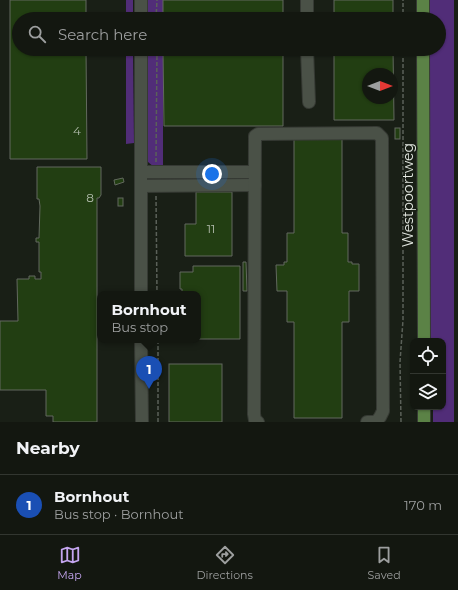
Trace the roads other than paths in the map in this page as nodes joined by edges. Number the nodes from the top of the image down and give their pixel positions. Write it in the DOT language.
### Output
graph roads {
  1 [pos="141,0"];
  2 [pos="307,0"];
  3 [pos="422,0"];
  4 [pos="141,12"];
  5 [pos="307,12"];
  6 [pos="423,12"];
  7 [pos="141,56"];
  8 [pos="307,56"];
  9 [pos="423,56"];
  10 [pos="309,102"];
  11 [pos="142,172"];
  12 [pos="254,172"];
  13 [pos="255,185"];
  14 [pos="141,186"];
  15 [pos="141,291"];
  16 [pos="424,338"];
  17 [pos="141,343"];
  18 [pos="424,410"];
  19 [pos="142,422"];
  20 [pos="258,422"];
  21 [pos="367,422"];
  22 [pos="424,422"];
  1 -- 4 [label="street"];
  2 -- 5 [label="street"];
  3 -- 6 [label="main road"];
  7 -- 11 [label="street"];
  8 -- 10 [label="street"];
  9 -- 16 [label="main road, Westpoortweg"];
  11 -- 12 [label="street"];
  11 -- 14 [label="street"];
  12 -- 13 [label="street"];
  12 -- 21 [label="street"];
  13 -- 14 [label="street"];
  13 -- 20 [label="street"];
  14 -- 15 [label="street"];
  17 -- 19 [label="street"];
  18 -- 22 [label="main road"];
}
